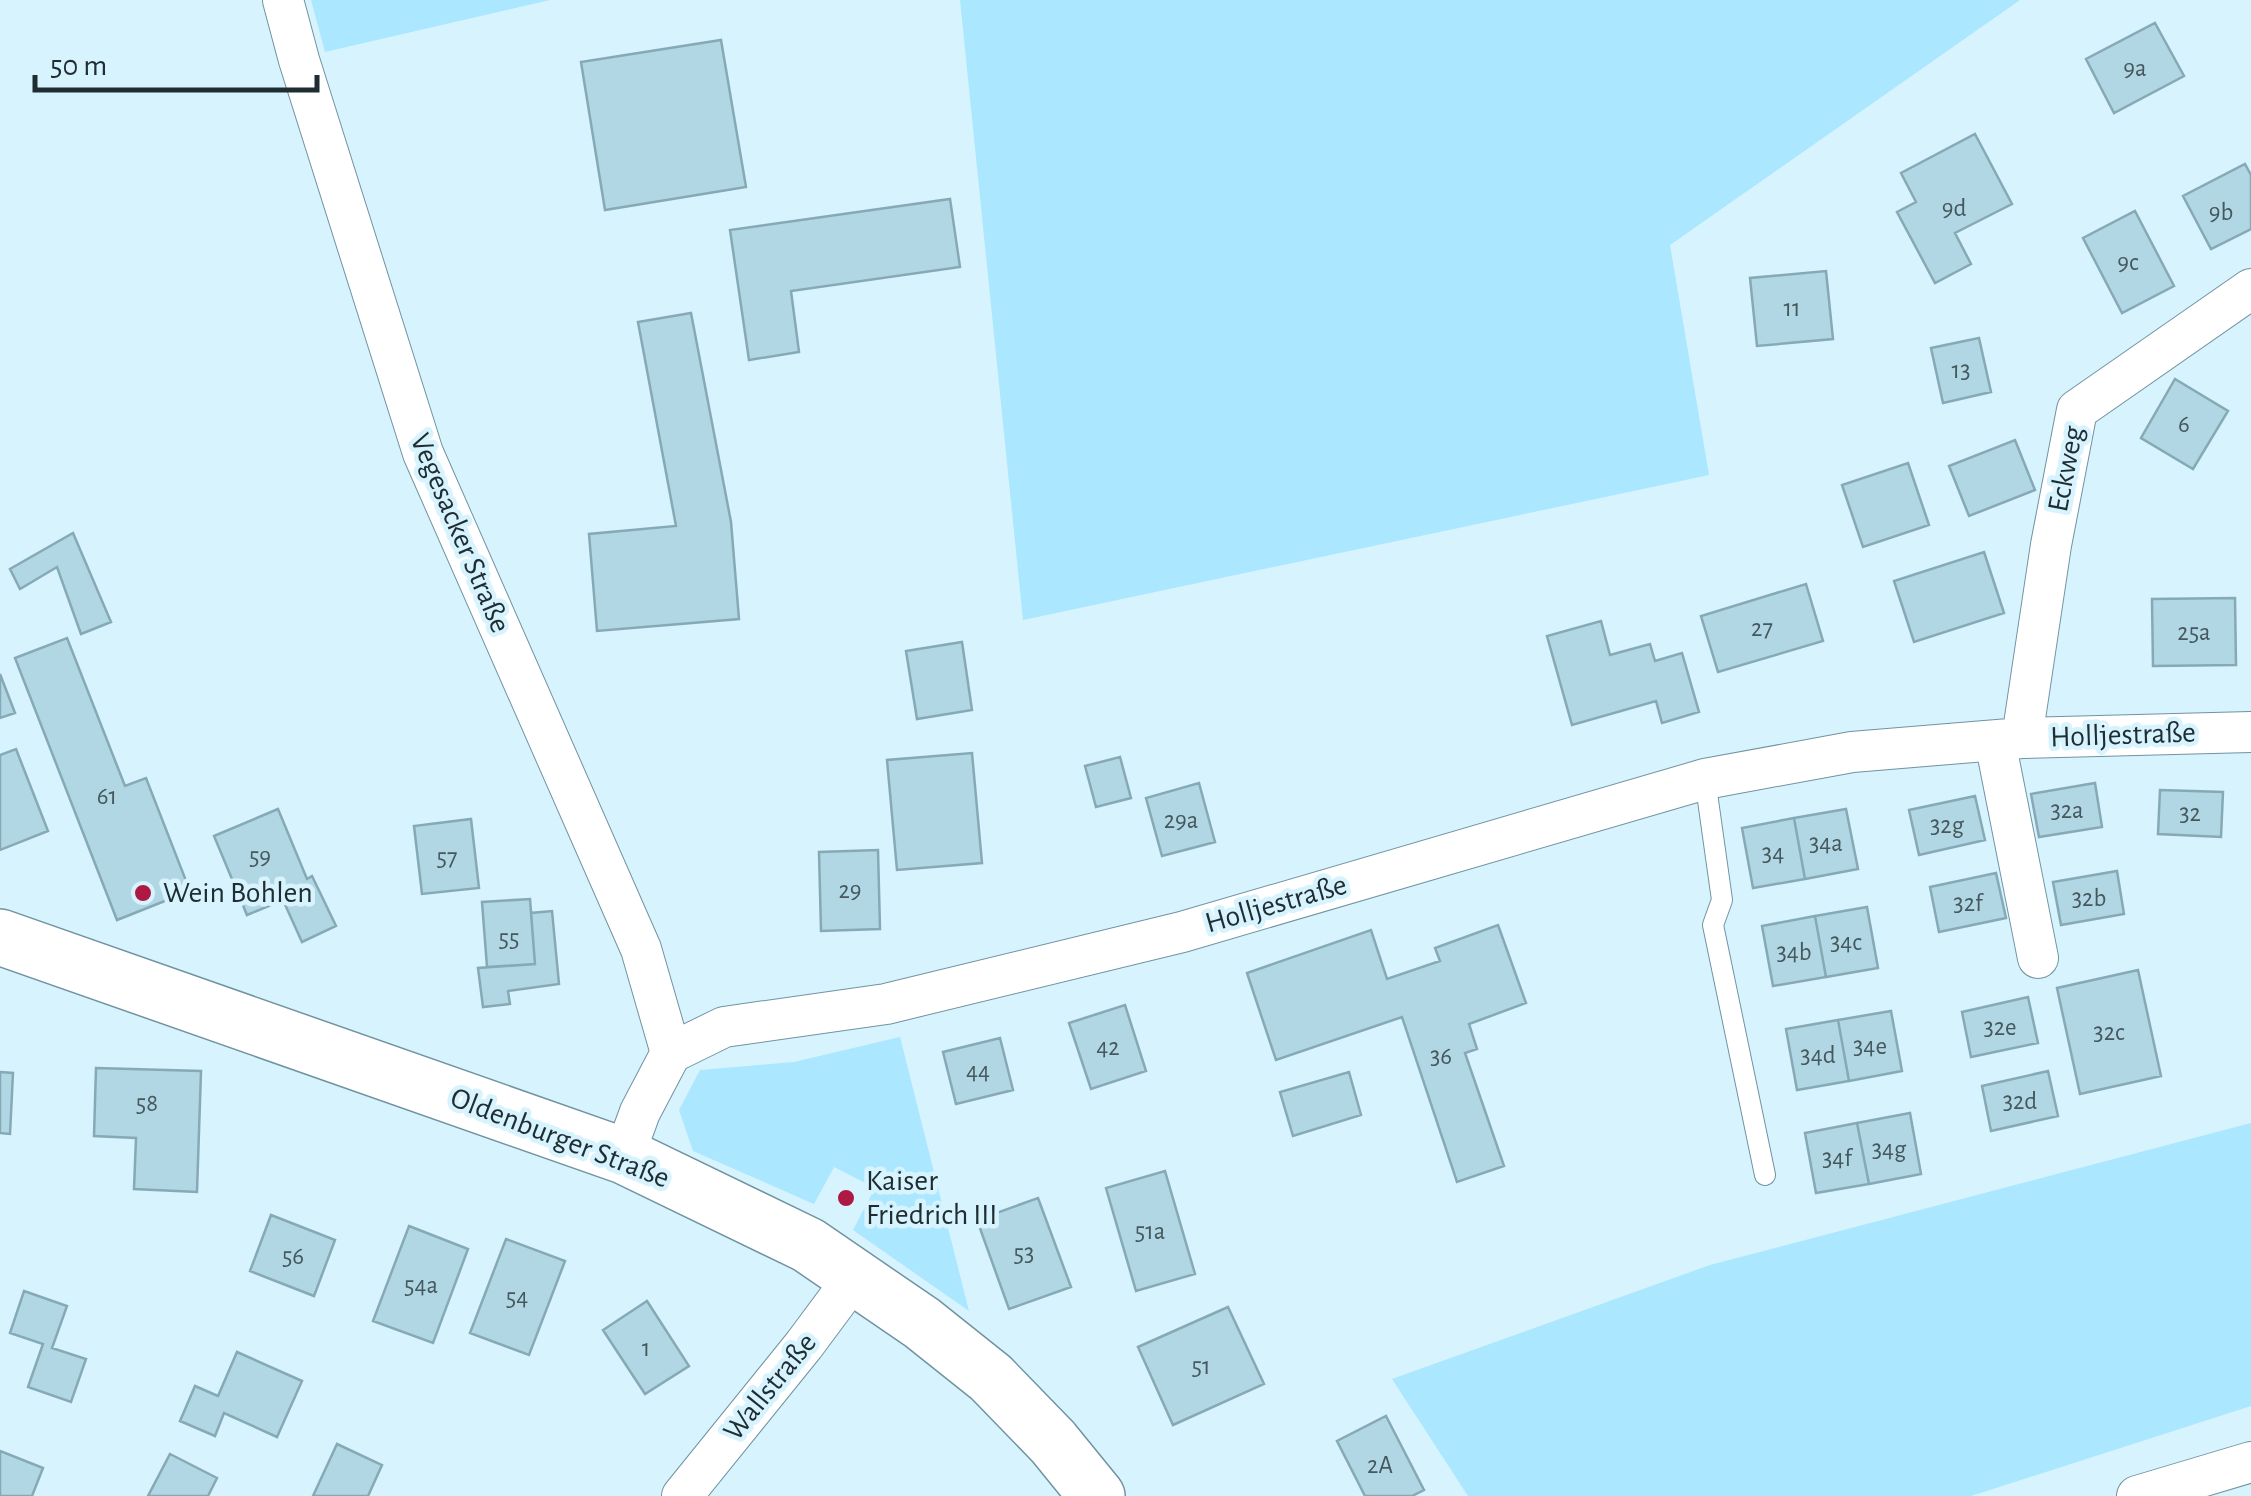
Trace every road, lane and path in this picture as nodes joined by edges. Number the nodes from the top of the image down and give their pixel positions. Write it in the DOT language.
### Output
graph roads {
  1 [pos="283,0"];
  2 [pos="2251,289"];
  3 [pos="2251,732"];
  4 [pos="2008,739"];
  5 [pos="1704,779"];
  6 [pos="0,937"];
  7 [pos="2038,958"];
  8 [pos="671,1053"];
  9 [pos="624,1156"];
  10 [pos="1766,1176"];
  11 [pos="856,1276"];
  12 [pos="2251,1462"];
  13 [pos="682,1496"];
  14 [pos="1097,1496"];
  15 [pos="2136,1496"];
  1 -- 8 [label="street, Vegesacker Straße"];
  2 -- 4 [label="street, Eckweg"];
  3 -- 4 [label="street, Holljestraße"];
  4 -- 5 [label="street, Holljestraße"];
  4 -- 7 [label="street"];
  5 -- 8 [label="street, Holljestraße"];
  5 -- 10 [label="lane"];
  6 -- 9 [label="main road, Oldenburger Straße"];
  8 -- 9 [label="street"];
  9 -- 11 [label="main road, Oldenburger Straße"];
  11 -- 13 [label="street, Wallstraße"];
  11 -- 14 [label="main road, Oldenburger Straße"];
  12 -- 15 [label="street"];
}
